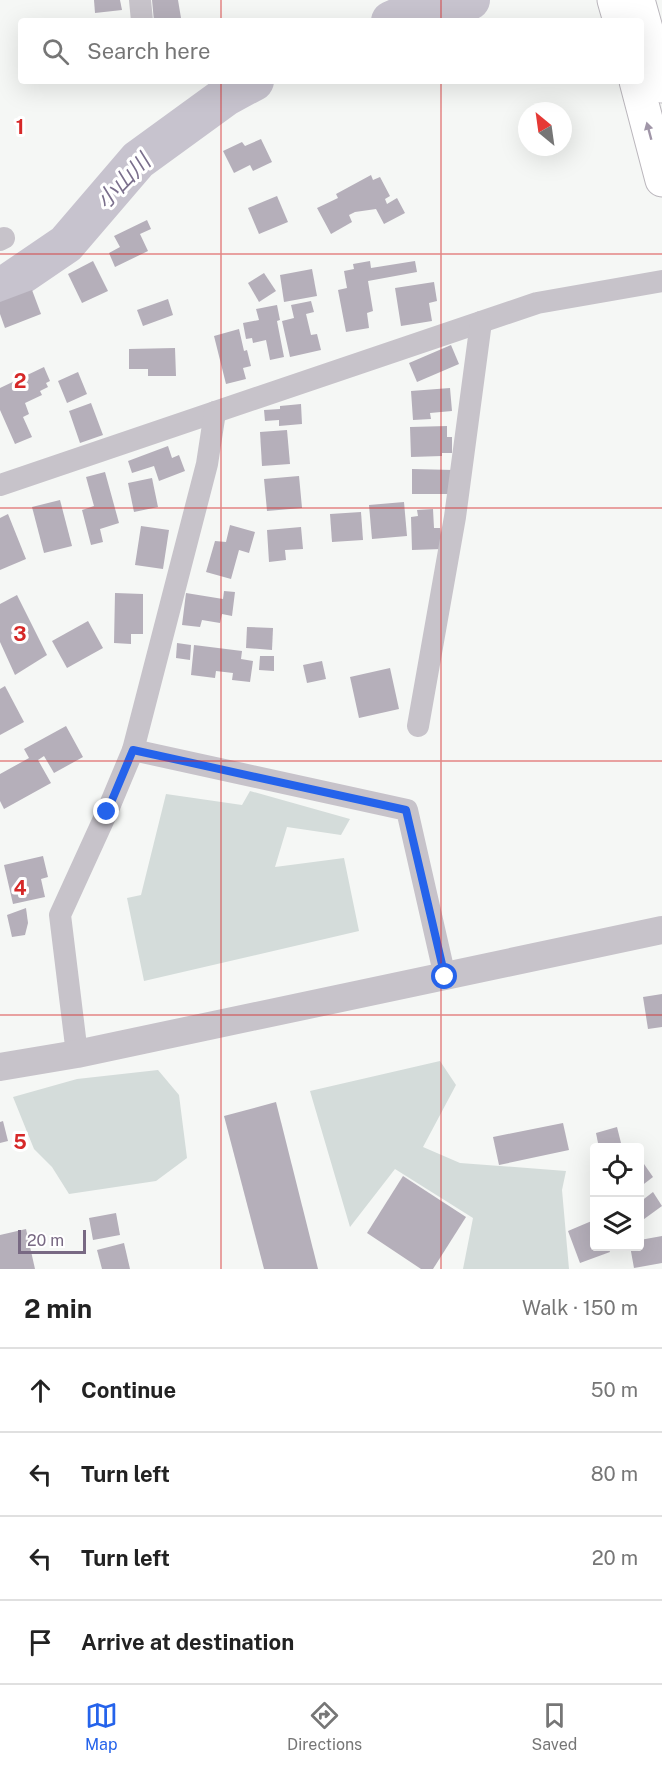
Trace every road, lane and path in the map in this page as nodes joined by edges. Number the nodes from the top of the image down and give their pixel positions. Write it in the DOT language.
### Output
graph roads {
  1 [pos="140,0"];
  2 [pos="614,0"];
  3 [pos="638,0"];
  4 [pos="142,18"];
  5 [pos="619,18"];
  6 [pos="643,18"];
  7 [pos="644,22"];
  8 [pos="637,84"];
  9 [pos="662,86"];
  10 [pos="662,180"];
  11 [pos="662,281"];
  12 [pos="481,322"];
  13 [pos="215,412"];
  14 [pos="0,485"];
  15 [pos="418,726"];
  16 [pos="133,750"];
  17 [pos="662,930"];
  18 [pos="445,977"];
  19 [pos="77,1054"];
  20 [pos="0,1067"];
  1 -- 4 [label="street"];
  2 -- 5 [label="highway"];
  3 -- 6 [label="highway"];
  7 -- 9 [label="highway"];
  10 -- 8 [label="highway, one-way"];
  11 -- 12 [label="street"];
  12 -- 13 [label="street"];
  12 -- 15 [label="street"];
  13 -- 14 [label="street"];
  13 -- 16 [label="street"];
  16 -- 18 [label="street"];
  16 -- 19 [label="street"];
  17 -- 18 [label="street"];
  18 -- 19 [label="street"];
  19 -- 20 [label="street"];
}
